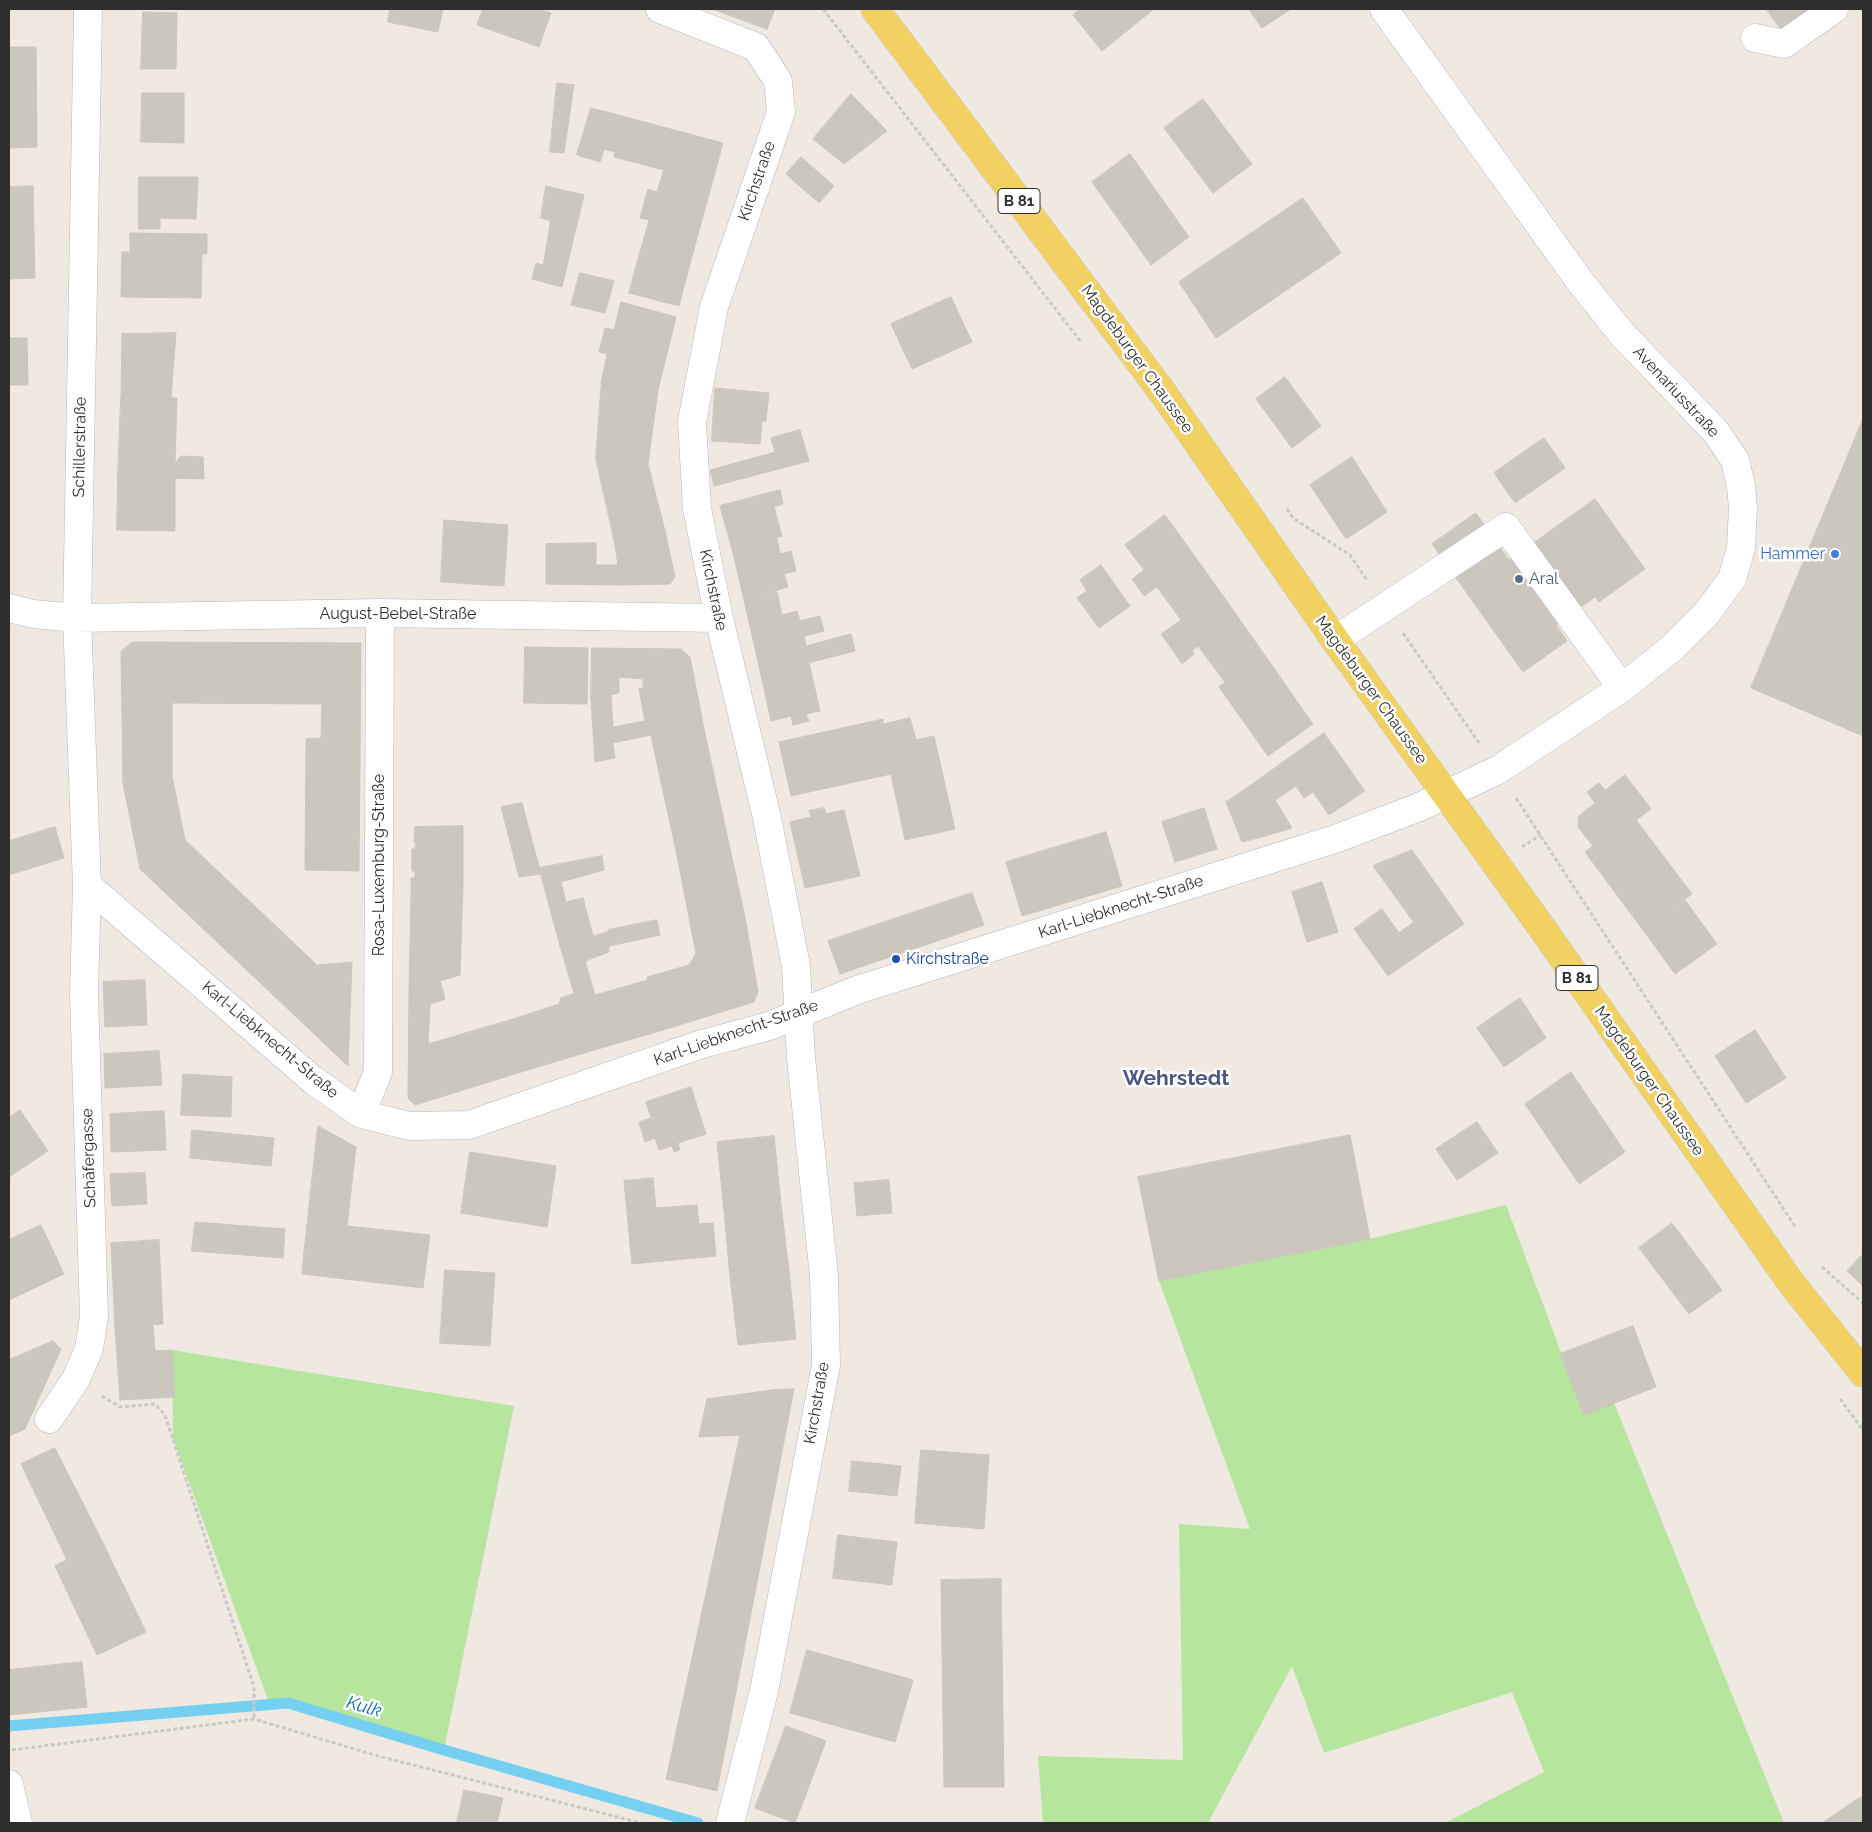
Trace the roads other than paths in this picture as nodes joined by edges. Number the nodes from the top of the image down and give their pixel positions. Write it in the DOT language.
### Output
graph roads {
  1 [pos="88,9"];
  2 [pos="660,9"];
  3 [pos="875,9"];
  4 [pos="1384,9"];
  5 [pos="1834,9"];
  6 [pos="1754,38"];
  7 [pos="9,608"];
  8 [pos="380,613"];
  9 [pos="77,618"];
  10 [pos="718,618"];
  11 [pos="1335,640"];
  12 [pos="1622,688"];
  13 [pos="1447,795"];
  14 [pos="88,885"];
  15 [pos="799,1014"];
  16 [pos="361,1114"];
  17 [pos="1863,1374"];
  18 [pos="49,1419"];
  19 [pos="9,1784"];
  20 [pos="732,1816"];
  21 [pos="18,1823"];
  1 -- 9 [label="street, Schillerstraße"];
  2 -- 10 [label="street, Kirchstraße"];
  3 -- 11 [label="main road, Magdeburger Chaussee / B 81"];
  4 -- 12 [label="street, Avenariusstraße"];
  5 -- 6 [label="street"];
  7 -- 9 [label="street, August-Bebel-Straße"];
  8 -- 9 [label="street, August-Bebel-Straße"];
  8 -- 10 [label="street, August-Bebel-Straße"];
  8 -- 16 [label="street, Rosa-Luxemburg-Straße"];
  9 -- 14 [label="street, Schillerstraße"];
  10 -- 15 [label="street, Kirchstraße"];
  11 -- 12 [label="street"];
  11 -- 13 [label="main road, Magdeburger Chaussee / B 81"];
  12 -- 13 [label="street, Avenariusstraße"];
  13 -- 15 [label="street, Karl-Liebknecht-Straße"];
  13 -- 17 [label="main road, Magdeburger Chaussee / B 81"];
  14 -- 16 [label="street, Karl-Liebknecht-Straße"];
  14 -- 18 [label="street, Schäfergasse"];
  15 -- 16 [label="street, Karl-Liebknecht-Straße"];
  15 -- 20 [label="street, Kirchstraße"];
  19 -- 21 [label="street"];
}
